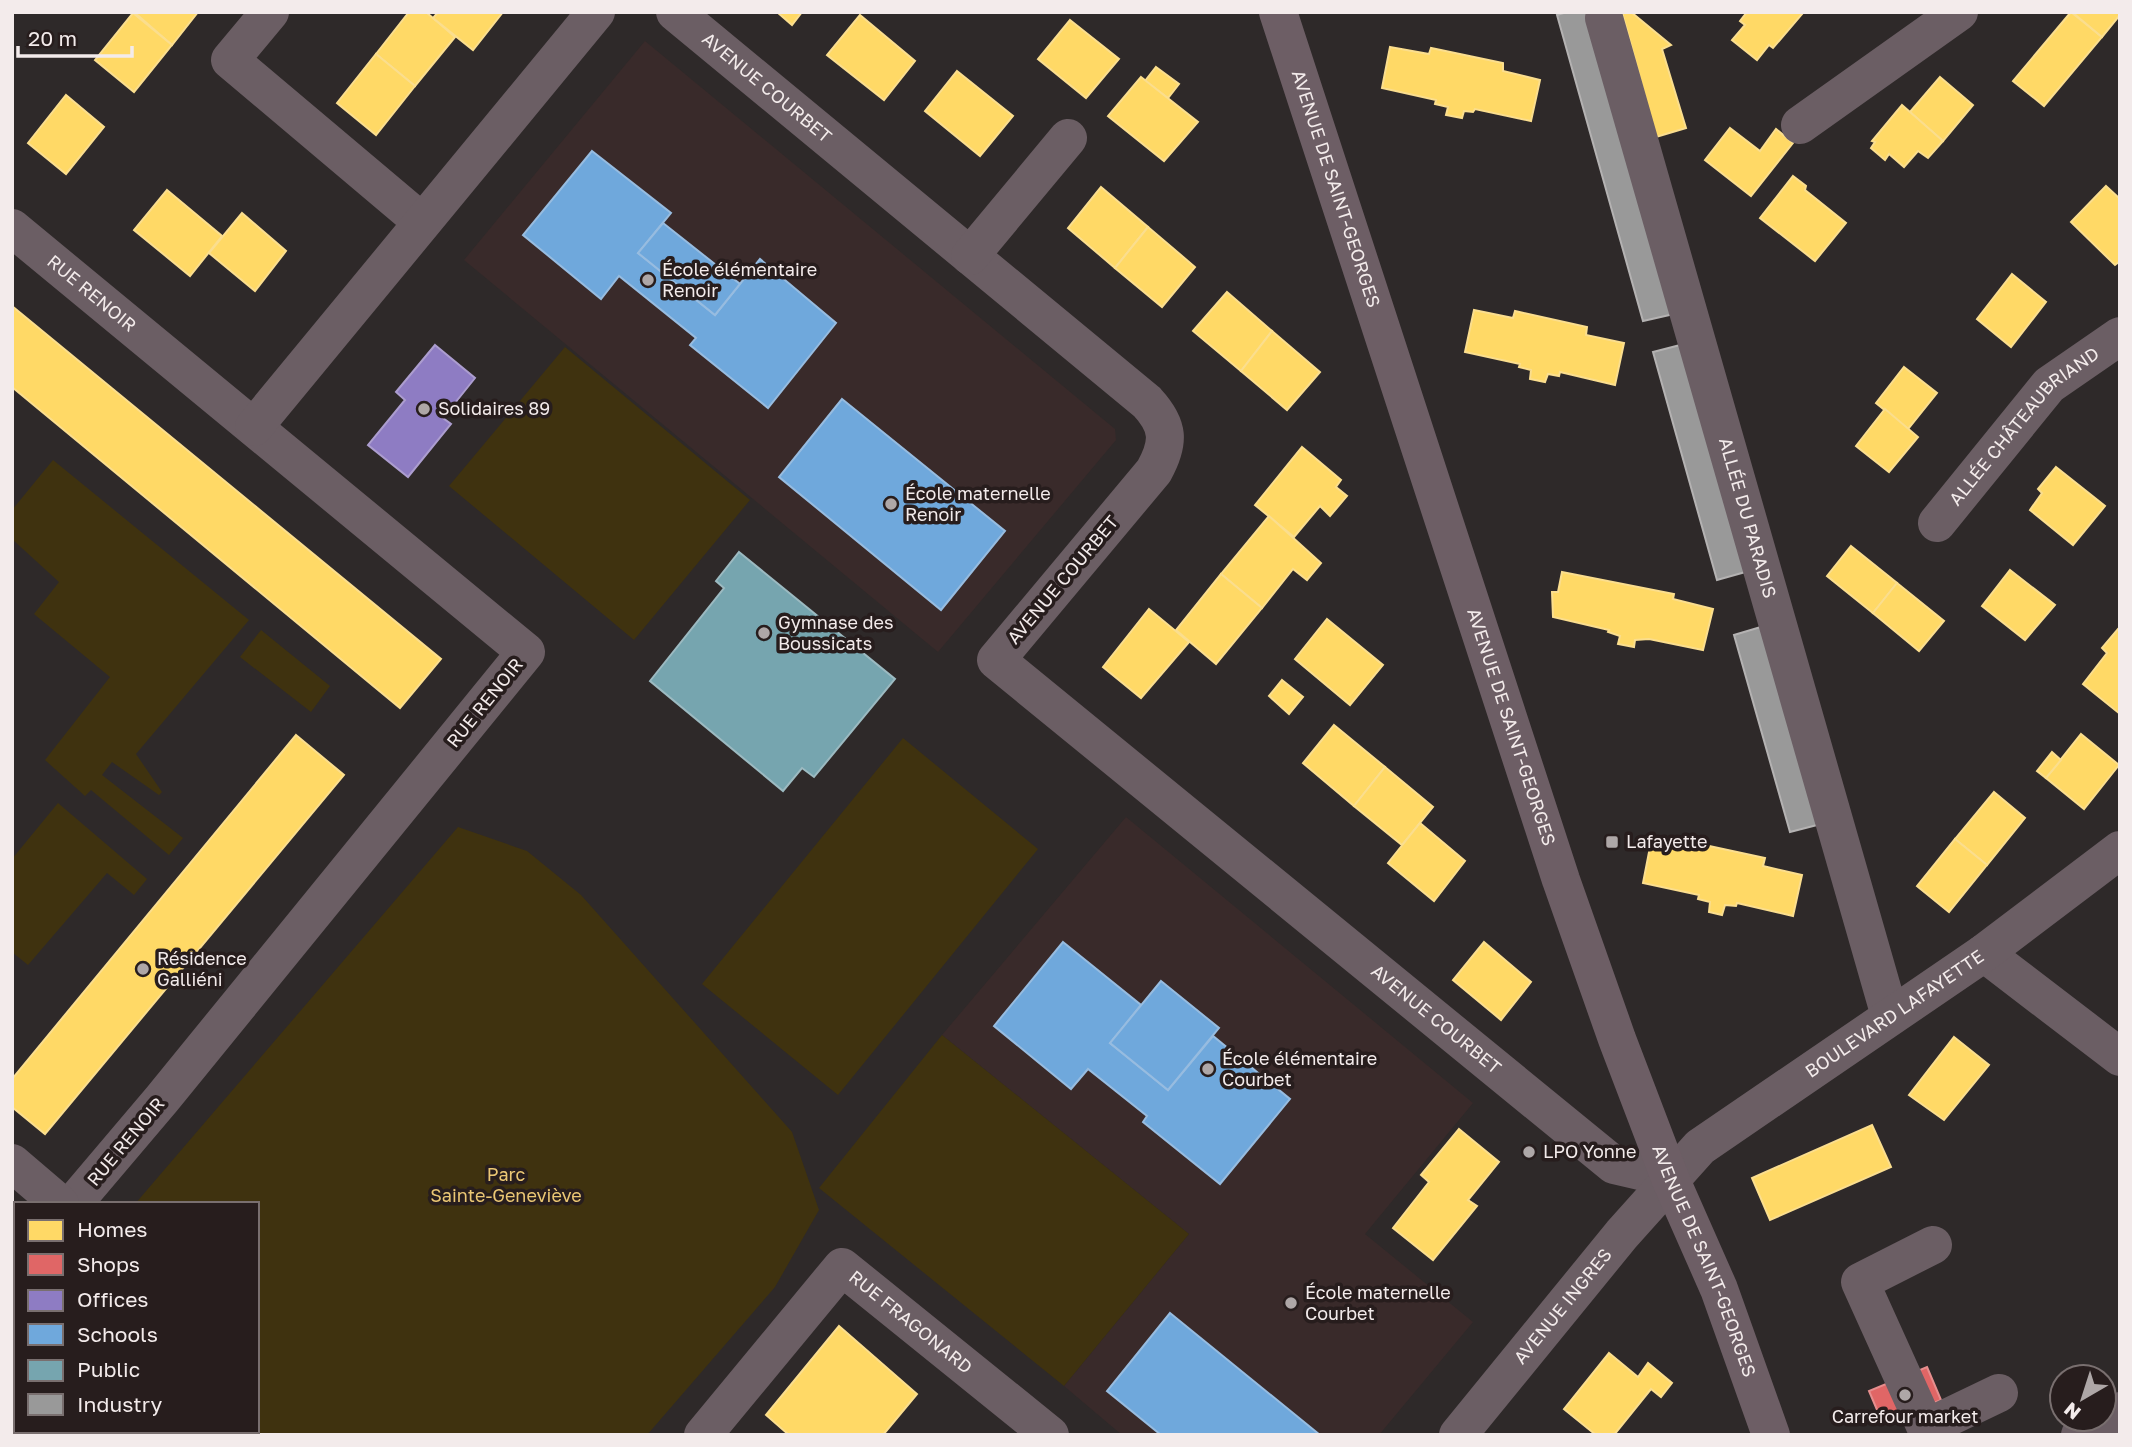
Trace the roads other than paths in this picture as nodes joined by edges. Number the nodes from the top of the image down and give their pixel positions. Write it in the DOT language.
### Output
graph roads {
  1 [pos="270,12"];
  2 [pos="596,12"];
  3 [pos="676,12"];
  4 [pos="1278,12"];
  5 [pos="1959,12"];
  6 [pos="1604,18"];
  7 [pos="1800,125"];
  8 [pos="1068,138"];
  9 [pos="422,222"];
  10 [pos="12,228"];
  11 [pos="970,256"];
  12 [pos="2120,336"];
  13 [pos="254,427"];
  14 [pos="1937,523"];
  15 [pos="2120,850"];
  16 [pos="1984,953"];
  17 [pos="1890,1016"];
  18 [pos="2120,1057"];
  19 [pos="12,1163"];
  20 [pos="1670,1178"];
  21 [pos="58,1202"];
  22 [pos="75,1202"];
  23 [pos="1933,1245"];
  24 [pos="1999,1393"];
  25 [pos="2120,1411"];
  26 [pos="703,1435"];
  27 [pos="1050,1435"];
  28 [pos="1458,1435"];
  29 [pos="1771,1435"];
  30 [pos="2080,1435"];
  1 -- 9 [label="street"];
  2 -- 9 [label="street"];
  3 -- 11 [label="street, AVENUE COURBET"];
  4 -- 20 [label="main road, AVENUE DE SAINT-GEORGES"];
  5 -- 7 [label="street"];
  6 -- 17 [label="street, ALLÉE DU PARADIS"];
  8 -- 11 [label="street"];
  9 -- 13 [label="street"];
  10 -- 13 [label="street, RUE RENOIR"];
  11 -- 20 [label="street, AVENUE COURBET"];
  12 -- 14 [label="street, ALLÉE CHÂTEAUBRIAND"];
  13 -- 22 [label="street, RUE RENOIR"];
  15 -- 16 [label="street, BOULEVARD LAFAYETTE"];
  16 -- 17 [label="street, BOULEVARD LAFAYETTE"];
  16 -- 18 [label="street"];
  17 -- 20 [label="street, BOULEVARD LAFAYETTE"];
  19 -- 21 [label="street"];
  20 -- 28 [label="street, AVENUE INGRES"];
  20 -- 29 [label="main road, AVENUE DE SAINT-GEORGES"];
  23 -- 24 [label="street"];
  25 -- 30 [label="street"];
  26 -- 27 [label="street, RUE FRAGONARD"];
}
